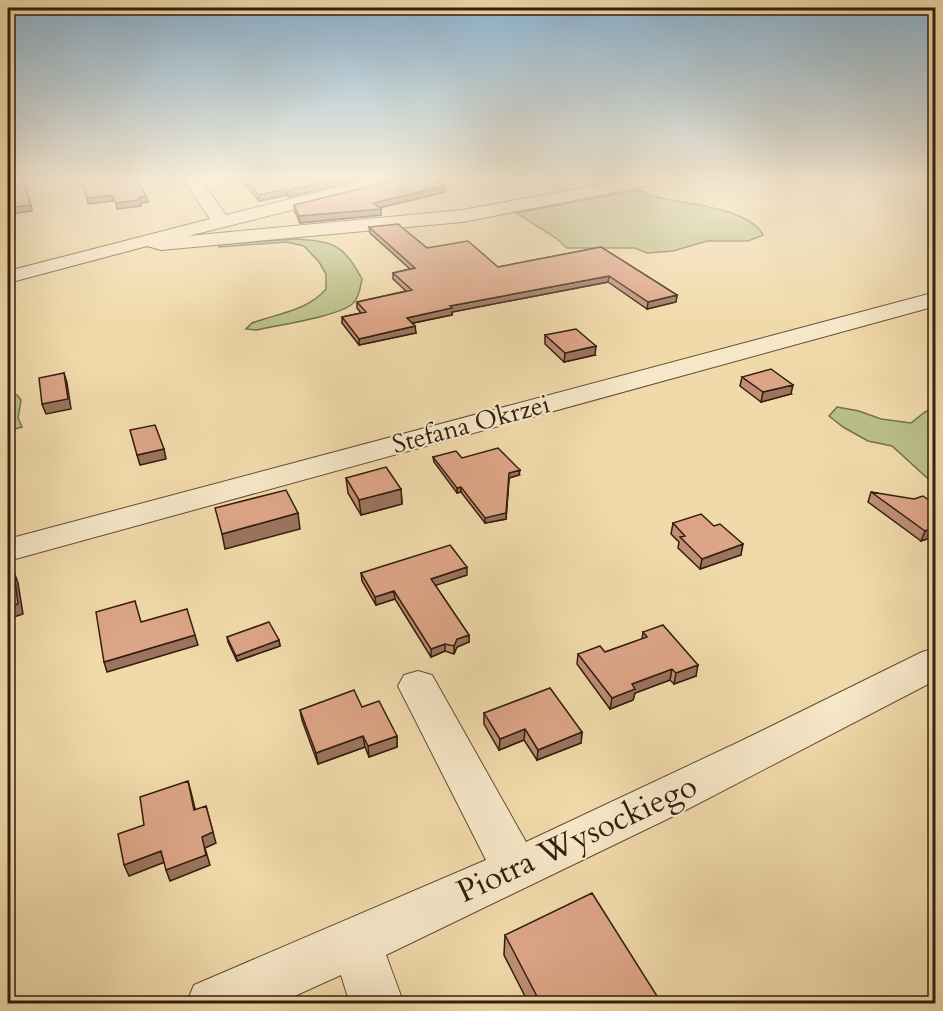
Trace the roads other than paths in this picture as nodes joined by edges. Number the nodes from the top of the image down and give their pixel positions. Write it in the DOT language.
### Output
graph roads {
  1 [pos="202,226"];
  2 [pos="353,226"];
  3 [pos="147,240"];
  4 [pos="8,277"];
  5 [pos="936,299"];
  6 [pos="8,550"];
  7 [pos="936,662"];
  8 [pos="418,686"];
  9 [pos="515,868"];
  10 [pos="356,944"];
  11 [pos="213,1004"];
  12 [pos="377,1004"];
  1 -- 3 [label="street"];
  2 -- 3 [label="street"];
  3 -- 4 [label="street"];
  5 -- 6 [label="street, Stefana Okrzei"];
  7 -- 9 [label="street, Piotra Wysockiego"];
  8 -- 9 [label="street"];
  9 -- 10 [label="street, Piotra Wysockiego"];
  10 -- 11 [label="street, Piotra Wysockiego"];
  10 -- 12 [label="street"];
}
